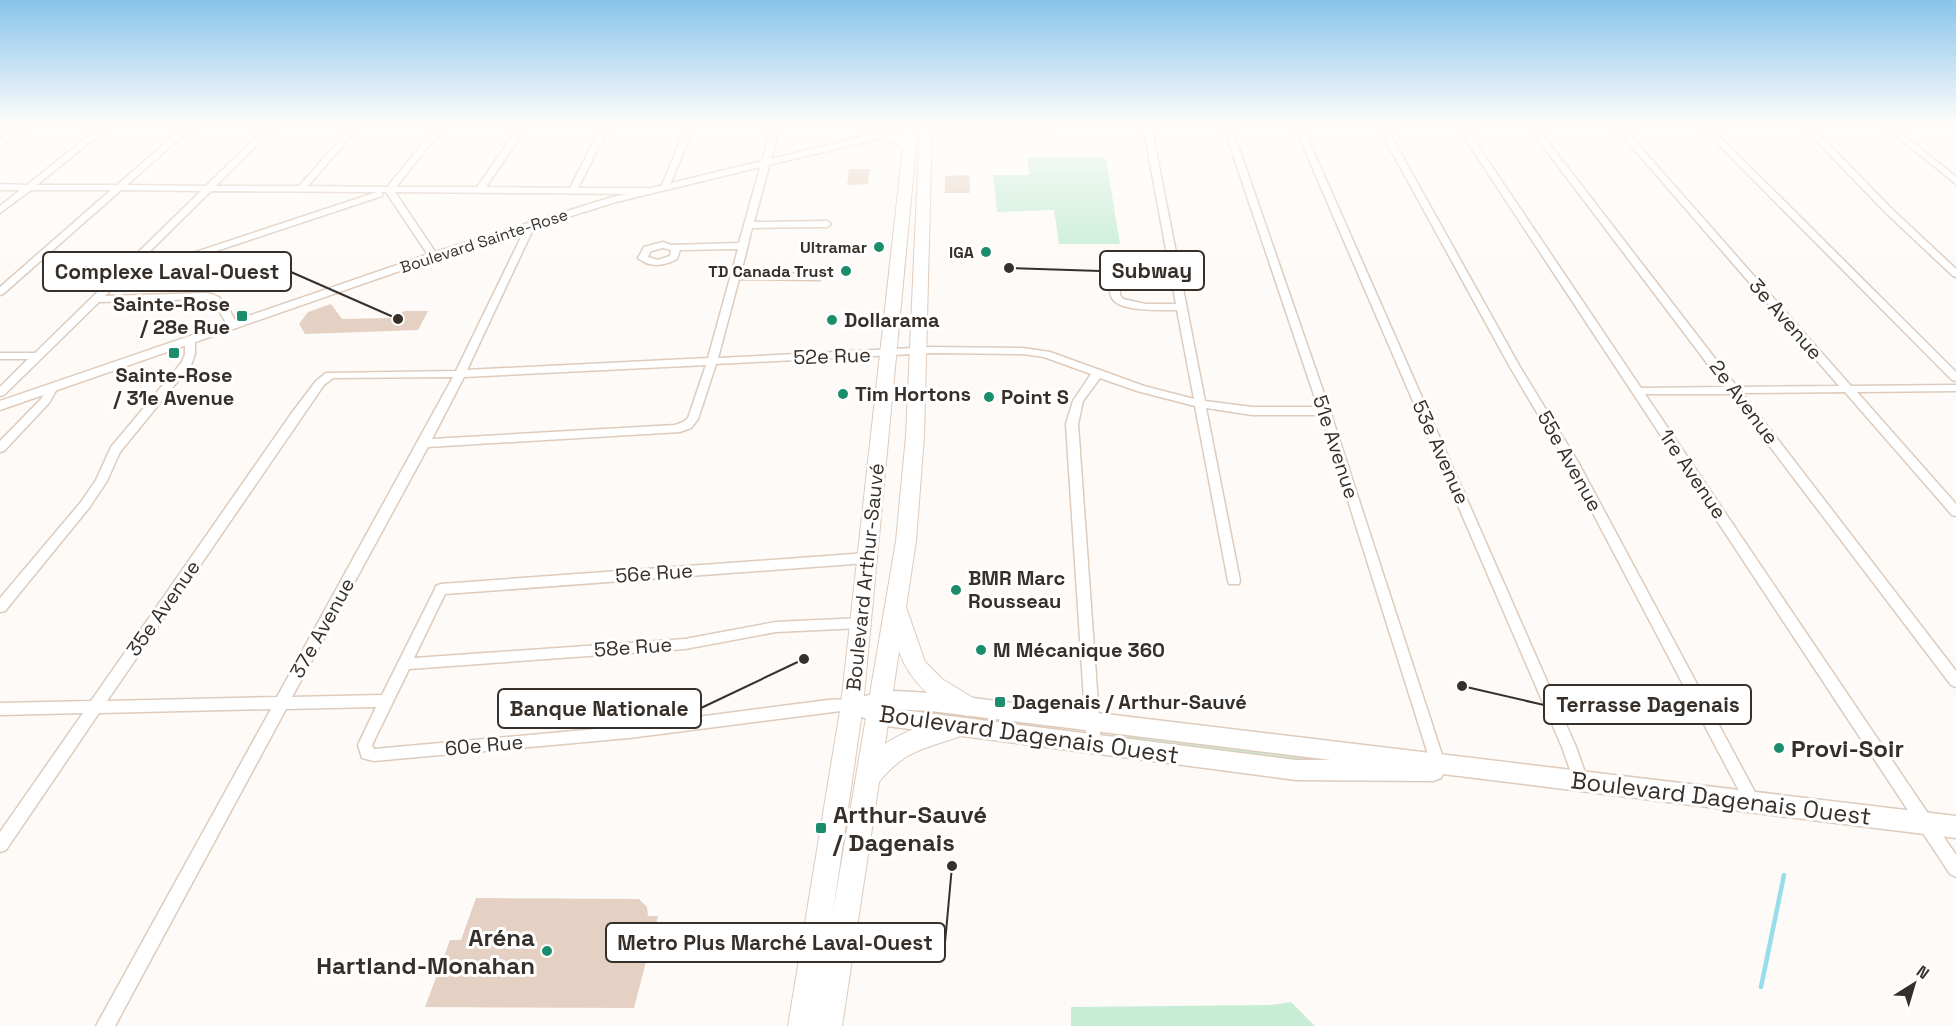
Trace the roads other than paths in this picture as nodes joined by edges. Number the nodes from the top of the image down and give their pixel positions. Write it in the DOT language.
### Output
graph roads {
  1 [pos="47,173"];
  2 [pos="136,173"];
  3 [pos="224,173"];
  4 [pos="315,173"];
  5 [pos="403,173"];
  6 [pos="491,173"];
  7 [pos="582,173"];
  8 [pos="671,173"];
  9 [pos="723,173"];
  10 [pos="762,173"];
  11 [pos="906,173"];
  12 [pos="924,173"];
  13 [pos="1156,173"];
  14 [pos="1243,173"];
  15 [pos="1319,173"];
  16 [pos="1408,173"];
  17 [pos="1492,173"];
  18 [pos="1568,173"];
  19 [pos="1659,173"];
  20 [pos="1751,173"];
  21 [pos="1852,173"];
  22 [pos="665,187"];
  23 [pos="0,188"];
  24 [pos="28,188"];
  25 [pos="118,188"];
  26 [pos="207,189"];
  27 [pos="300,190"];
  28 [pos="389,190"];
  29 [pos="479,191"];
  30 [pos="572,192"];
  31 [pos="593,198"];
  32 [pos="0,210"];
  33 [pos="827,224"];
  34 [pos="531,225"];
  35 [pos="749,225"];
  36 [pos="743,246"];
  37 [pos="673,247"];
  38 [pos="434,256"];
  39 [pos="1176,274"];
  40 [pos="1956,274"];
  41 [pos="736,276"];
  42 [pos="819,277"];
  43 [pos="112,283"];
  44 [pos="0,292"];
  45 [pos="95,299"];
  46 [pos="1182,307"];
  47 [pos="233,326"];
  48 [pos="190,341"];
  49 [pos="918,351"];
  50 [pos="889,353"];
  51 [pos="0,356"];
  52 [pos="37,356"];
  53 [pos="714,360"];
  54 [pos="460,374"];
  55 [pos="1097,374"];
  56 [pos="330,375"];
  57 [pos="1956,378"];
  58 [pos="1956,388"];
  59 [pos="51,389"];
  60 [pos="1847,389"];
  61 [pos="1736,390"];
  62 [pos="1637,391"];
  63 [pos="0,393"];
  64 [pos="1201,404"];
  65 [pos="0,406"];
  66 [pos="1325,411"];
  67 [pos="424,443"];
  68 [pos="0,448"];
  69 [pos="1956,512"];
  70 [pos="867,558"];
  71 [pos="1234,581"];
  72 [pos="0,607"];
  73 [pos="896,608"];
  74 [pos="861,623"];
  75 [pos="404,664"];
  76 [pos="1956,681"];
  77 [pos="385,701"];
  78 [pos="280,703"];
  79 [pos="852,705"];
  80 [pos="96,706"];
  81 [pos="967,706"];
  82 [pos="878,708"];
  83 [pos="0,709"];
  84 [pos="1093,721"];
  85 [pos="956,728"];
  86 [pos="1094,746"];
  87 [pos="1439,767"];
  88 [pos="867,780"];
  89 [pos="1581,781"];
  90 [pos="1752,801"];
  91 [pos="1926,823"];
  92 [pos="1956,827"];
  93 [pos="0,845"];
  94 [pos="1956,869"];
  95 [pos="105,1026"];
  96 [pos="802,1026"];
  97 [pos="828,1026"];
  1 -- 24 [label="street"];
  2 -- 25 [label="street"];
  3 -- 26 [label="street"];
  4 -- 27 [label="street"];
  5 -- 28 [label="street"];
  6 -- 29 [label="street"];
  7 -- 30 [label="street"];
  8 -- 22 [label="street"];
  9 -- 22 [label="street, Boulevard Sainte-Rose"];
  10 -- 35 [label="street"];
  11 -- 50 [label="main road, Boulevard Arthur-Sauvé"];
  12 -- 49 [label="main road, Boulevard Arthur-Sauvé"];
  13 -- 39 [label="street"];
  14 -- 66 [label="street, 51e Avenue"];
  15 -- 89 [label="street, 53e Avenue"];
  16 -- 90 [label="street, 55e Avenue"];
  17 -- 62 [label="street, 1re Avenue"];
  18 -- 61 [label="street, 2e Avenue"];
  19 -- 60 [label="street, 3e Avenue"];
  20 -- 57 [label="street"];
  21 -- 40 [label="street"];
  22 -- 31 [label="street, Boulevard Sainte-Rose"];
  23 -- 24 [label="street"];
  24 -- 25 [label="street"];
  24 -- 32 [label="street"];
  25 -- 26 [label="street"];
  25 -- 44 [label="street"];
  26 -- 27 [label="street"];
  26 -- 43 [label="street"];
  27 -- 28 [label="street"];
  28 -- 29 [label="street"];
  28 -- 38 [label="street"];
  28 -- 43 [label="street"];
  29 -- 30 [label="street"];
  30 -- 31 [label="street"];
  31 -- 34 [label="street, Boulevard Sainte-Rose"];
  33 -- 35 [label="street"];
  34 -- 38 [label="street, Boulevard Sainte-Rose"];
  34 -- 54 [label="street, 37e Avenue"];
  35 -- 36 [label="street"];
  36 -- 37 [label="street"];
  36 -- 41 [label="street"];
  38 -- 47 [label="street, Boulevard Sainte-Rose"];
  39 -- 46 [label="street"];
  39 -- 46 [label="street"];
  41 -- 42 [label="street"];
  41 -- 53 [label="street"];
  43 -- 45 [label="street"];
  45 -- 47 [label="street"];
  45 -- 52 [label="street"];
  46 -- 64 [label="street"];
  47 -- 48 [label="street, Boulevard Sainte-Rose"];
  48 -- 59 [label="street, Boulevard Sainte-Rose"];
  48 -- 72 [label="street"];
  49 -- 50 [label="street, 52e Rue"];
  49 -- 55 [label="street, 52e Rue"];
  49 -- 73 [label="main road, Boulevard Arthur-Sauvé"];
  50 -- 53 [label="street, 52e Rue"];
  50 -- 70 [label="main road, Boulevard Arthur-Sauvé"];
  51 -- 52 [label="street"];
  52 -- 63 [label="street"];
  53 -- 54 [label="street, 52e Rue"];
  53 -- 67 [label="street"];
  54 -- 56 [label="street, 52e Rue"];
  54 -- 67 [label="street, 37e Avenue"];
  55 -- 64 [label="street, 52e Rue"];
  55 -- 84 [label="street"];
  56 -- 80 [label="street, 35e Avenue"];
  58 -- 60 [label="street"];
  59 -- 65 [label="street, Boulevard Sainte-Rose"];
  59 -- 68 [label="street"];
  60 -- 61 [label="street"];
  60 -- 69 [label="street, 3e Avenue"];
  61 -- 62 [label="street"];
  61 -- 76 [label="street, 2e Avenue"];
  62 -- 91 [label="street, 1re Avenue"];
  64 -- 66 [label="street, 52e Rue"];
  64 -- 71 [label="street"];
  66 -- 87 [label="street, 51e Avenue"];
  67 -- 78 [label="street, 37e Avenue"];
  70 -- 74 [label="main road, Boulevard Arthur-Sauvé"];
  70 -- 75 [label="street, 56e Rue"];
  73 -- 81 [label="main road"];
  73 -- 82 [label="main road, Boulevard Arthur-Sauvé"];
  74 -- 75 [label="street, 58e Rue"];
  74 -- 79 [label="main road, Boulevard Arthur-Sauvé"];
  75 -- 77 [label="street"];
  77 -- 78 [label="street"];
  77 -- 79 [label="street, 60e Rue"];
  78 -- 80 [label="street"];
  78 -- 95 [label="street, 37e Avenue"];
  79 -- 82 [label="main road, Boulevard Dagenais Ouest"];
  79 -- 96 [label="main road, Boulevard Arthur-Sauvé"];
  80 -- 83 [label="street"];
  80 -- 93 [label="street, 35e Avenue"];
  81 -- 82 [label="main road, Boulevard Dagenais Ouest"];
  81 -- 84 [label="main road, Boulevard Dagenais Ouest"];
  82 -- 85 [label="main road, Boulevard Dagenais Ouest"];
  82 -- 88 [label="main road, Boulevard Arthur-Sauvé"];
  84 -- 86 [label="street"];
  84 -- 87 [label="main road, Boulevard Dagenais Ouest"];
  85 -- 86 [label="main road, Boulevard Dagenais Ouest"];
  85 -- 88 [label="main road"];
  86 -- 87 [label="main road, Boulevard Dagenais Ouest"];
  87 -- 89 [label="main road, Boulevard Dagenais Ouest"];
  88 -- 97 [label="main road, Boulevard Arthur-Sauvé"];
  89 -- 90 [label="main road, Boulevard Dagenais Ouest"];
  90 -- 91 [label="main road, Boulevard Dagenais Ouest"];
  91 -- 92 [label="main road, Boulevard Dagenais Ouest"];
  91 -- 94 [label="street, 1re Avenue"];
}
